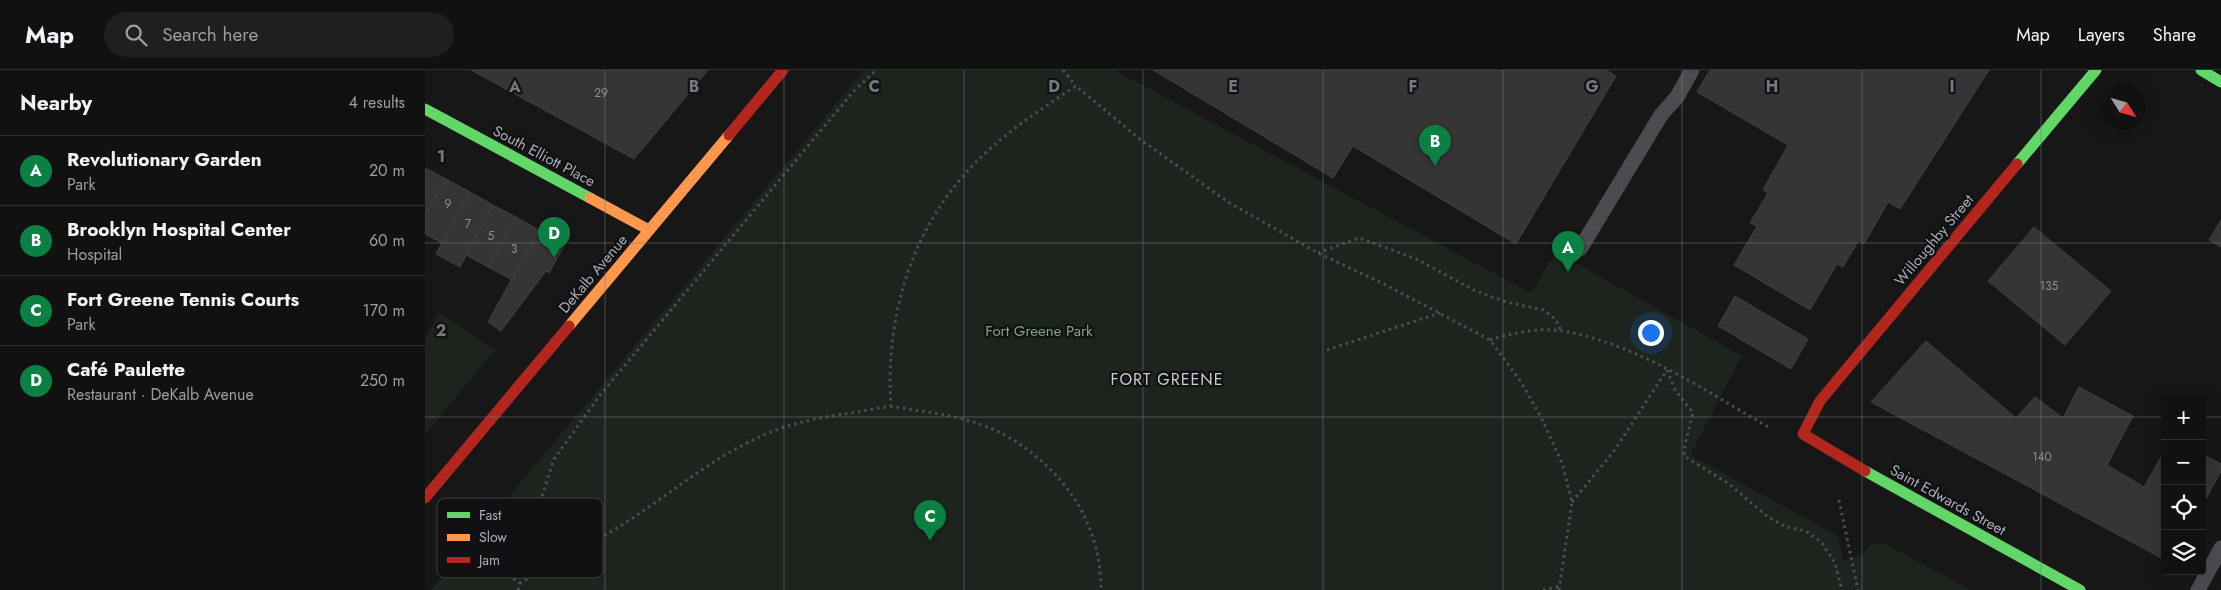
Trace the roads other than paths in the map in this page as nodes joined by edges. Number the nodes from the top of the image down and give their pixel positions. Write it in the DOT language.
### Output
graph roads {
  1 [pos="783,70"];
  2 [pos="1692,70"];
  3 [pos="2096,70"];
  4 [pos="2201,70"];
  5 [pos="2221,82"];
  6 [pos="425,109"];
  7 [pos="649,230"];
  8 [pos="1580,249"];
  9 [pos="1803,434"];
  10 [pos="425,498"];
  11 [pos="2221,548"];
  12 [pos="2080,590"];
  13 [pos="2198,590"];
  1 -- 7 [label="street, DeKalb Avenue"];
  2 -- 8 [label="lane"];
  3 -- 9 [label="street, Willoughby Street"];
  4 -- 5 [label="street"];
  6 -- 7 [label="street, South Elliott Place"];
  7 -- 10 [label="street, DeKalb Avenue"];
  9 -- 12 [label="street, Saint Edwards Street"];
  11 -- 13 [label="lane"];
}
